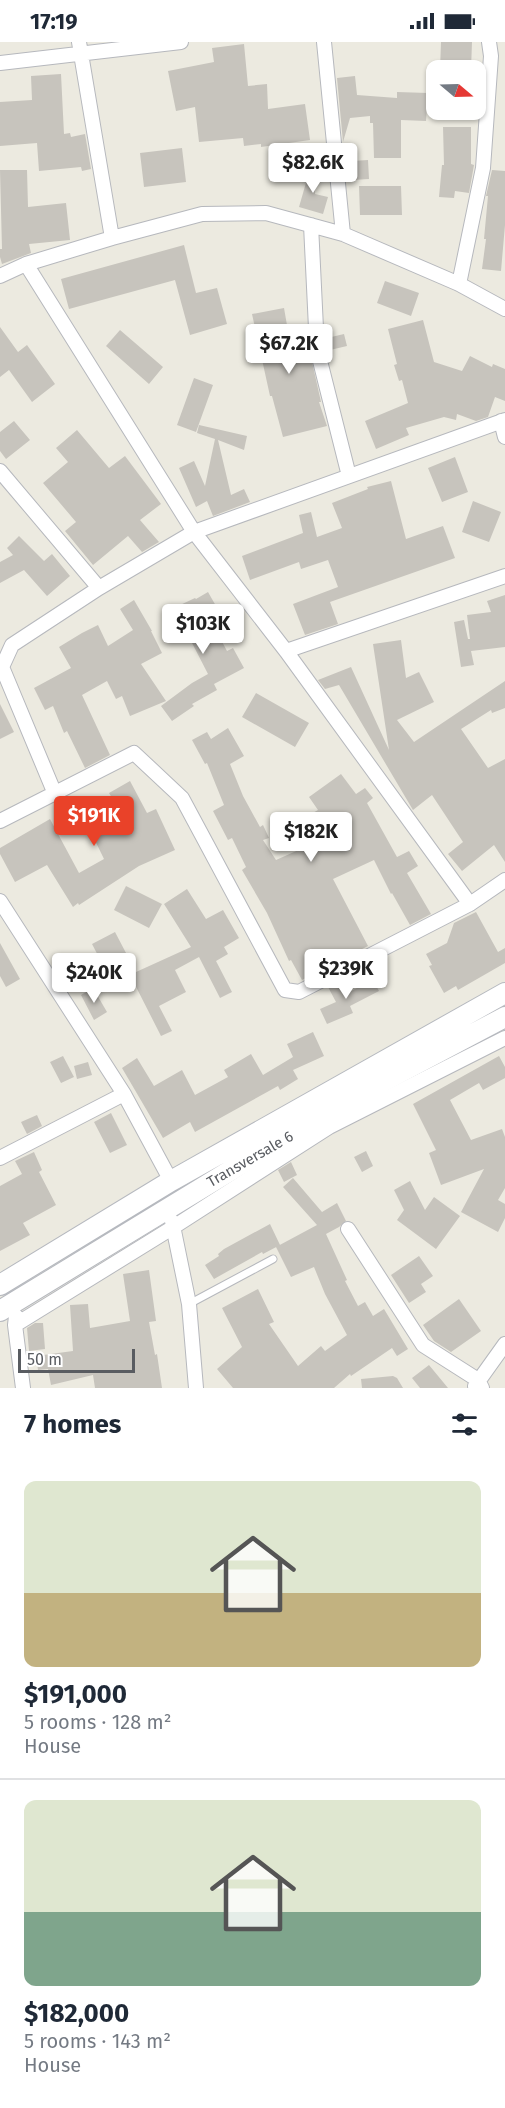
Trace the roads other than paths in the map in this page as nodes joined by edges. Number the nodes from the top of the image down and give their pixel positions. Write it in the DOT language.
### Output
graph roads {
  1 [pos="181,42"];
  2 [pos="324,42"];
  3 [pos="489,42"];
  4 [pos="80,48"];
  5 [pos="0,63"];
  6 [pos="311,225"];
  7 [pos="343,234"];
  8 [pos="112,238"];
  9 [pos="26,264"];
  10 [pos="0,276"];
  11 [pos="459,284"];
  12 [pos="505,309"];
  13 [pos="503,420"];
  14 [pos="505,437"];
  15 [pos="0,471"];
  16 [pos="349,476"];
  17 [pos="194,532"];
  18 [pos="505,576"];
  19 [pos="99,588"];
  20 [pos="286,651"];
  21 [pos="55,794"];
  22 [pos="0,821"];
  23 [pos="505,880"];
  24 [pos="0,902"];
  25 [pos="470,904"];
  26 [pos="505,993"];
  27 [pos="505,1017"];
  28 [pos="505,1038"];
  29 [pos="460,1051"];
  30 [pos="124,1094"];
  31 [pos="300,1138"];
  32 [pos="0,1158"];
  33 [pos="171,1181"];
  34 [pos="171,1205"];
  35 [pos="172,1228"];
  36 [pos="348,1229"];
  37 [pos="273,1259"];
  38 [pos="0,1285"];
  39 [pos="18,1300"];
  40 [pos="189,1304"];
  41 [pos="0,1311"];
  42 [pos="15,1325"];
  43 [pos="505,1344"];
  44 [pos="478,1385"];
  45 [pos="23,1388"];
  46 [pos="196,1388"];
  1 -- 4 [label="street"];
  2 -- 7 [label="street"];
  3 -- 11 [label="street"];
  4 -- 5 [label="street"];
  4 -- 8 [label="street"];
  6 -- 7 [label="street"];
  6 -- 8 [label="street"];
  6 -- 16 [label="street"];
  7 -- 11 [label="street"];
  8 -- 9 [label="street"];
  9 -- 10 [label="street"];
  9 -- 17 [label="street"];
  11 -- 12 [label="street"];
  13 -- 14 [label="street"];
  13 -- 16 [label="street"];
  15 -- 19 [label="street"];
  16 -- 17 [label="street"];
  17 -- 19 [label="street"];
  17 -- 20 [label="street"];
  18 -- 20 [label="street"];
  19 -- 21 [label="street"];
  20 -- 25 [label="street"];
  21 -- 22 [label="street"];
  21 -- 25 [label="street"];
  23 -- 25 [label="street"];
  24 -- 30 [label="street"];
  26 -- 33 [label="main road, Transversale 6"];
  27 -- 29 [label="main road, Transversale 6"];
  28 -- 29 [label="street"];
  29 -- 31 [label="main road, Transversale 6"];
  30 -- 32 [label="street"];
  30 -- 33 [label="street"];
  31 -- 34 [label="main road, Transversale 6"];
  31 -- 35 [label="street"];
  33 -- 38 [label="main road, Transversale 6"];
  34 -- 35 [label="street"];
  34 -- 39 [label="main road, Transversale 6"];
  35 -- 40 [label="street"];
  35 -- 42 [label="street"];
  36 -- 44 [label="street"];
  37 -- 40 [label="lane"];
  39 -- 41 [label="main road, Transversale 6"];
  39 -- 42 [label="street"];
  40 -- 46 [label="street"];
  42 -- 45 [label="street"];
  43 -- 44 [label="street"];
}
